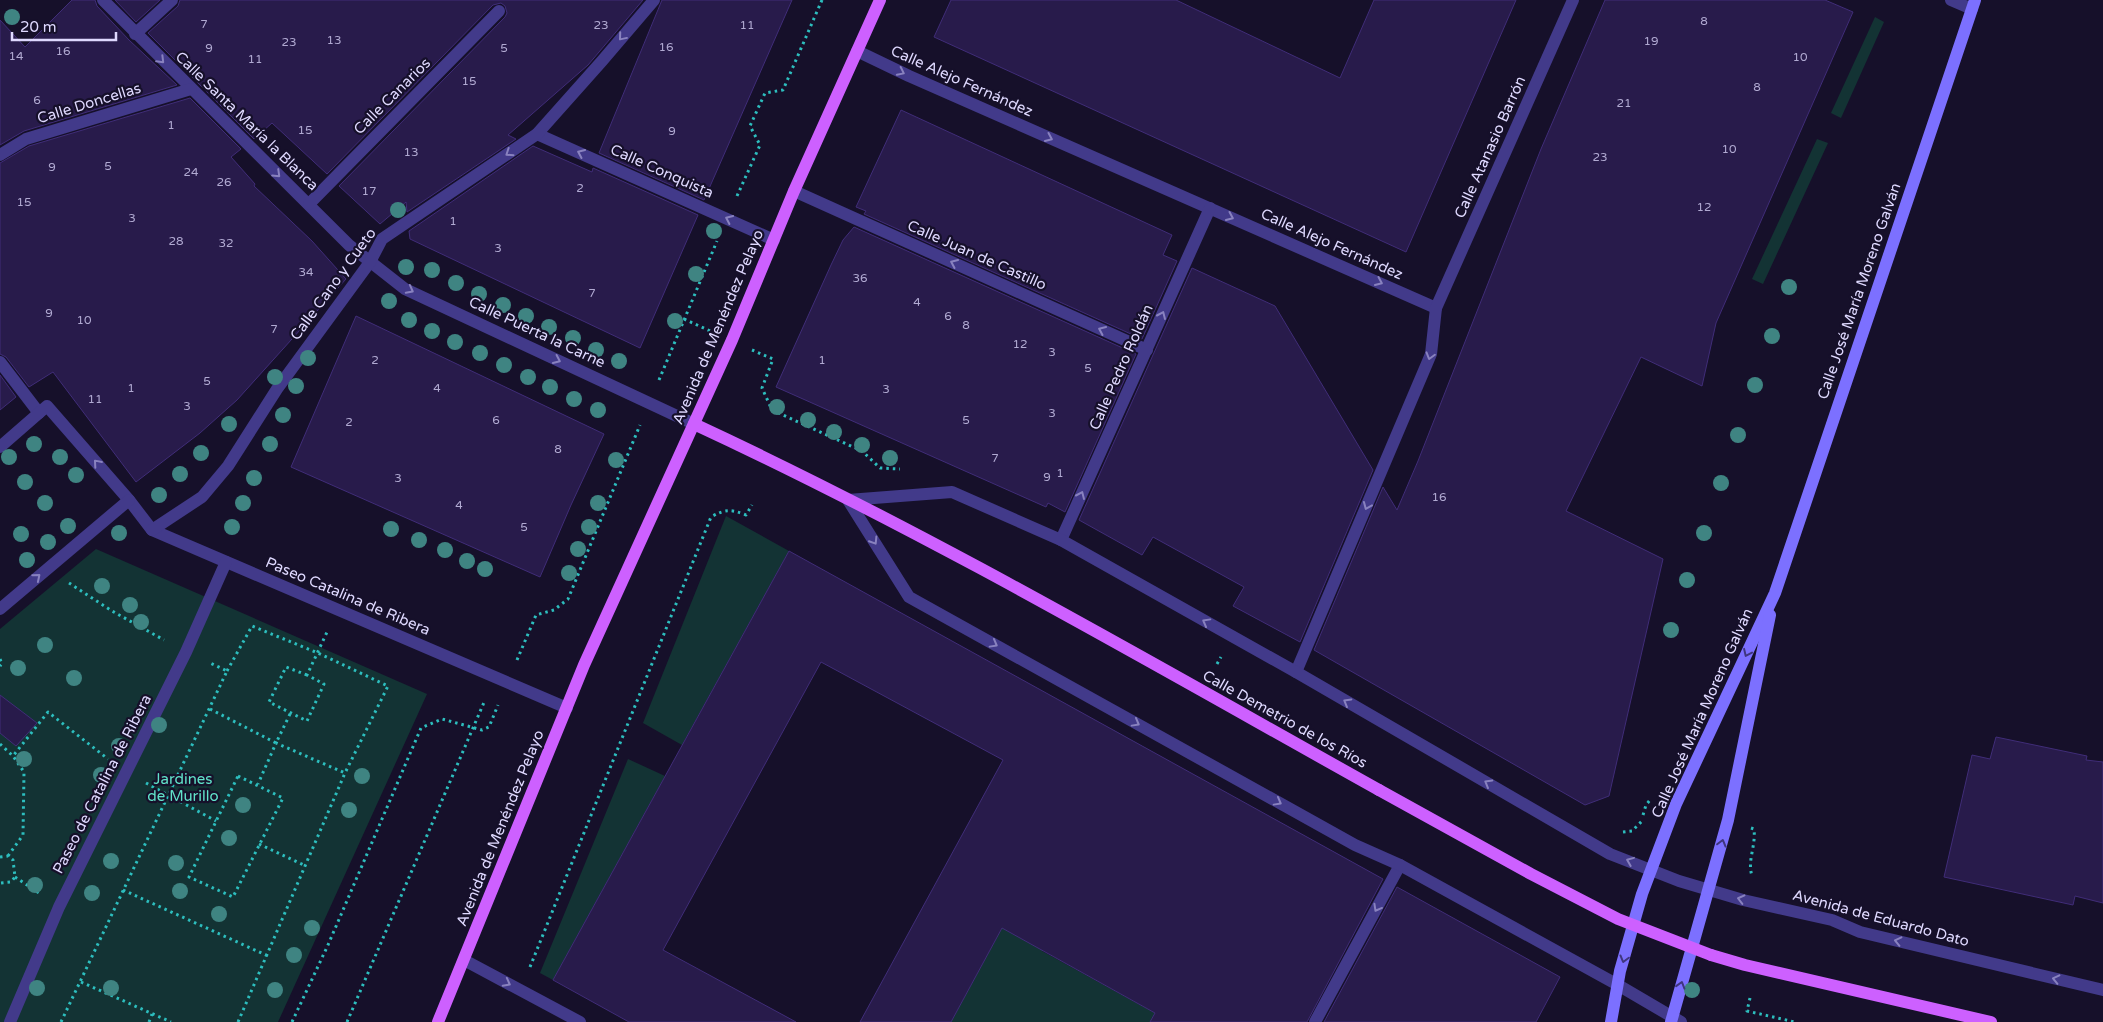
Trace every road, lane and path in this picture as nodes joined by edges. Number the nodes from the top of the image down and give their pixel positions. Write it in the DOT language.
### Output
graph roads {
  1 [pos="103,0"];
  2 [pos="172,0"];
  3 [pos="654,0"];
  4 [pos="822,0"];
  5 [pos="880,0"];
  6 [pos="1573,0"];
  7 [pos="1951,0"];
  8 [pos="1974,4"];
  9 [pos="499,11"];
  10 [pos="136,34"];
  11 [pos="857,51"];
  12 [pos="191,89"];
  13 [pos="537,134"];
  14 [pos="0,155"];
  15 [pos="794,191"];
  16 [pos="308,204"];
  17 [pos="734,204"];
  18 [pos="1210,208"];
  19 [pos="720,234"];
  20 [pos="774,240"];
  21 [pos="370,262"];
  22 [pos="1436,308"];
  23 [pos="1147,350"];
  24 [pos="766,356"];
  25 [pos="0,362"];
  26 [pos="657,386"];
  27 [pos="39,413"];
  28 [pos="642,420"];
  29 [pos="694,424"];
  30 [pos="0,447"];
  31 [pos="904,469"];
  32 [pos="129,500"];
  33 [pos="848,500"];
  34 [pos="752,505"];
  35 [pos="152,530"];
  36 [pos="1061,540"];
  37 [pos="226,562"];
  38 [pos="1775,593"];
  39 [pos="0,609"];
  40 [pos="338,609"];
  41 [pos="318,653"];
  42 [pos="0,659"];
  43 [pos="0,666"];
  44 [pos="227,671"];
  45 [pos="1296,672"];
  46 [pos="307,675"];
  47 [pos="508,682"];
  48 [pos="488,694"];
  49 [pos="566,708"];
  50 [pos="209,709"];
  51 [pos="291,712"];
  52 [pos="473,729"];
  53 [pos="276,743"];
  54 [pos="0,744"];
  55 [pos="13,756"];
  56 [pos="126,773"];
  57 [pos="345,773"];
  58 [pos="258,784"];
  59 [pos="216,821"];
  60 [pos="259,844"];
  61 [pos="8,856"];
  62 [pos="0,857"];
  63 [pos="1400,865"];
  64 [pos="306,866"];
  65 [pos="1651,870"];
  66 [pos="0,883"];
  67 [pos="123,890"];
  68 [pos="1709,890"];
  69 [pos="268,956"];
  70 [pos="464,960"];
  71 [pos="81,982"];
  72 [pos="1618,985"];
  73 [pos="2103,990"];
  74 [pos="528,994"];
  75 [pos="1750,998"];
  76 [pos="152,1014"];
  77 [pos="1675,1020"];
  78 [pos="10,1022"];
  79 [pos="149,1022"];
  80 [pos="171,1022"];
  81 [pos="238,1022"];
  82 [pos="292,1022"];
  83 [pos="347,1022"];
  84 [pos="438,1022"];
  85 [pos="580,1022"];
  86 [pos="1315,1022"];
  87 [pos="1612,1022"];
  88 [pos="1795,1022"];
  89 [pos="1991,1022"];
  1 -- 10 [label="street, Calle Santa María la Blanca"];
  2 -- 10 [label="street"];
  3 -- 13 [label="street, Calle Cano y Cueto, one-way"];
  4 -- 17 [label="path"];
  5 -- 11 [label="main road, Avenida de Menéndez Pelayo"];
  6 -- 22 [label="street, Calle Atanasio Barrón"];
  7 -- 8 [label="street"];
  8 -- 38 [label="main road, Calle José María Moreno Galván"];
  9 -- 16 [label="street, Calle Canarios"];
  10 -- 12 [label="street, Calle Santa María la Blanca, one-way"];
  11 -- 15 [label="main road, Avenida de Menéndez Pelayo"];
  11 -- 18 [label="street, Calle Alejo Fernández, one-way"];
  12 -- 14 [label="street, Calle Doncellas"];
  12 -- 16 [label="street, Calle Santa María la Blanca, one-way"];
  20 -- 13 [label="street, Calle Conquista, one-way"];
  13 -- 21 [label="street, Calle Cano y Cueto, one-way"];
  15 -- 20 [label="main road, Avenida de Menéndez Pelayo"];
  23 -- 15 [label="street, Calle Juan de Castillo, one-way"];
  16 -- 21 [label="street, Calle Santa María la Blanca"];
  18 -- 22 [label="street, Calle Alejo Fernández, one-way"];
  23 -- 18 [label="street, Calle Pedro Roldán, one-way"];
  19 -- 26 [label="path"];
  20 -- 29 [label="main road, Avenida de Menéndez Pelayo"];
  21 -- 29 [label="street, Calle Puerta la Carne, one-way"];
  21 -- 35 [label="street, Calle Cano y Cueto"];
  22 -- 45 [label="street, one-way"];
  36 -- 23 [label="street, Calle Pedro Roldán, one-way"];
  24 -- 31 [label="path"];
  25 -- 27 [label="street"];
  27 -- 30 [label="street"];
  32 -- 27 [label="street, Paseo Catalina de Ribera, one-way"];
  28 -- 47 [label="path"];
  29 -- 33 [label="main road, Calle Demetrio de los Ríos"];
  29 -- 49 [label="main road, Avenida de Menéndez Pelayo"];
  32 -- 35 [label="street, Paseo Catalina de Ribera"];
  39 -- 32 [label="street, one-way"];
  33 -- 36 [label="street"];
  33 -- 63 [label="street, one-way"];
  33 -- 89 [label="main road, Calle Demetrio de los Ríos, bridge"];
  34 -- 74 [label="path"];
  35 -- 37 [label="street, Paseo Catalina de Ribera"];
  45 -- 36 [label="street, one-way"];
  37 -- 40 [label="street, Paseo Catalina de Ribera"];
  37 -- 56 [label="street, Paseo de Catalina de Ribera"];
  38 -- 65 [label="main road, Calle José María Moreno Galván, one-way"];
  68 -- 38 [label="main road, Calle José María Moreno Galván, one-way"];
  40 -- 41 [label="path"];
  40 -- 47 [label="street, Paseo Catalina de Ribera"];
  41 -- 44 [label="path"];
  41 -- 46 [label="path"];
  41 -- 57 [label="path"];
  42 -- 43 [label="path"];
  65 -- 45 [label="street, one-way"];
  46 -- 51 [label="path"];
  46 -- 51 [label="path"];
  47 -- 49 [label="street, Paseo Catalina de Ribera"];
  47 -- 52 [label="path"];
  48 -- 52 [label="path"];
  49 -- 70 [label="main road, Avenida de Menéndez Pelayo"];
  50 -- 53 [label="path"];
  51 -- 53 [label="path"];
  52 -- 82 [label="path"];
  52 -- 83 [label="path"];
  53 -- 57 [label="path"];
  53 -- 58 [label="path"];
  54 -- 55 [label="path"];
  55 -- 56 [label="path"];
  55 -- 61 [label="path"];
  56 -- 59 [label="path"];
  56 -- 78 [label="street, Paseo de Catalina de Ribera"];
  57 -- 64 [label="path"];
  58 -- 59 [label="path"];
  58 -- 60 [label="path"];
  59 -- 60 [label="path"];
  60 -- 64 [label="path"];
  61 -- 62 [label="path"];
  61 -- 66 [label="path"];
  63 -- 72 [label="street"];
  63 -- 86 [label="street, one-way"];
  64 -- 69 [label="path"];
  65 -- 68 [label="street"];
  65 -- 72 [label="main road, Calle José María Moreno Galván, one-way"];
  67 -- 69 [label="path"];
  73 -- 68 [label="street, Avenida de Eduardo Dato, one-way"];
  77 -- 68 [label="main road, Calle José María Moreno Galván, one-way"];
  69 -- 81 [label="path"];
  70 -- 74 [label="street, one-way"];
  70 -- 84 [label="main road, Avenida de Menéndez Pelayo"];
  71 -- 76 [label="path"];
  72 -- 77 [label="street"];
  72 -- 87 [label="main road, Calle José María Moreno Galván"];
  74 -- 85 [label="street"];
  75 -- 88 [label="path"];
  76 -- 79 [label="path"];
  76 -- 80 [label="path"];
}
